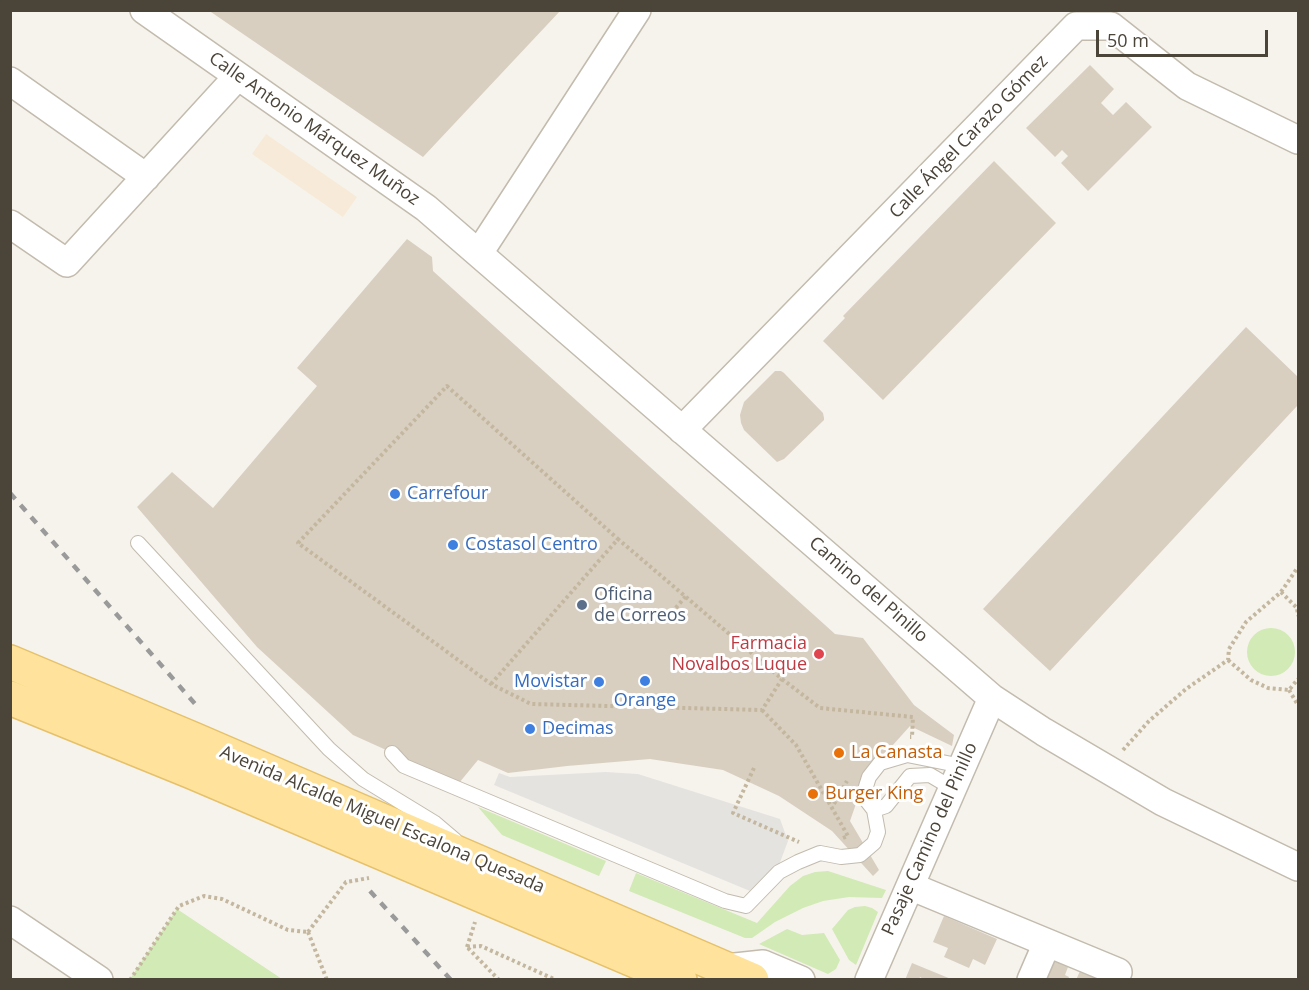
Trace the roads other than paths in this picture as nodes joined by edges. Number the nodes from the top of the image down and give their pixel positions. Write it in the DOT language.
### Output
graph roads {
  1 [pos="144,10"];
  2 [pos="634,12"];
  3 [pos="238,76"];
  4 [pos="10,81"];
  5 [pos="1299,140"];
  6 [pos="146,177"];
  7 [pos="10,224"];
  8 [pos="479,253"];
  9 [pos="682,430"];
  10 [pos="138,543"];
  11 [pos="10,662"];
  12 [pos="10,698"];
  13 [pos="992,698"];
  14 [pos="392,753"];
  15 [pos="957,777"];
  16 [pos="874,810"];
  17 [pos="487,866"];
  18 [pos="1299,867"];
  19 [pos="910,886"];
  20 [pos="10,920"];
  21 [pos="1047,943"];
  22 [pos="1118,972"];
  23 [pos="739,974"];
  24 [pos="99,980"];
  25 [pos="680,980"];
  26 [pos="801,980"];
  27 [pos="869,980"];
  28 [pos="1031,980"];
  1 -- 3 [label="street, Calle Antonio Márquez Muñoz"];
  2 -- 8 [label="street"];
  3 -- 6 [label="street"];
  3 -- 8 [label="street, Calle Antonio Márquez Muñoz"];
  4 -- 6 [label="street"];
  5 -- 9 [label="street, Calle Ángel Carazo Gómez"];
  6 -- 7 [label="street"];
  8 -- 9 [label="street, Camino del Pinillo"];
  9 -- 13 [label="street, Camino del Pinillo"];
  10 -- 17 [label="lane"];
  11 -- 17 [label="main road, Avenida Alcalde Miguel Escalona Quesada"];
  12 -- 25 [label="main road, Avenida Alcalde Miguel Escalona Quesada"];
  13 -- 15 [label="street, Pasaje Camino del Pinillo"];
  13 -- 18 [label="street, Camino del Pinillo"];
  14 -- 16 [label="lane"];
  15 -- 16 [label="lane"];
  15 -- 16 [label="lane"];
  15 -- 19 [label="street, Pasaje Camino del Pinillo"];
  17 -- 23 [label="main road, Avenida Alcalde Miguel Escalona Quesada"];
  19 -- 21 [label="street"];
  19 -- 27 [label="street, Pasaje Camino del Pinillo"];
  20 -- 24 [label="street"];
  21 -- 22 [label="street"];
  21 -- 28 [label="street"];
  23 -- 26 [label="street"];
}
